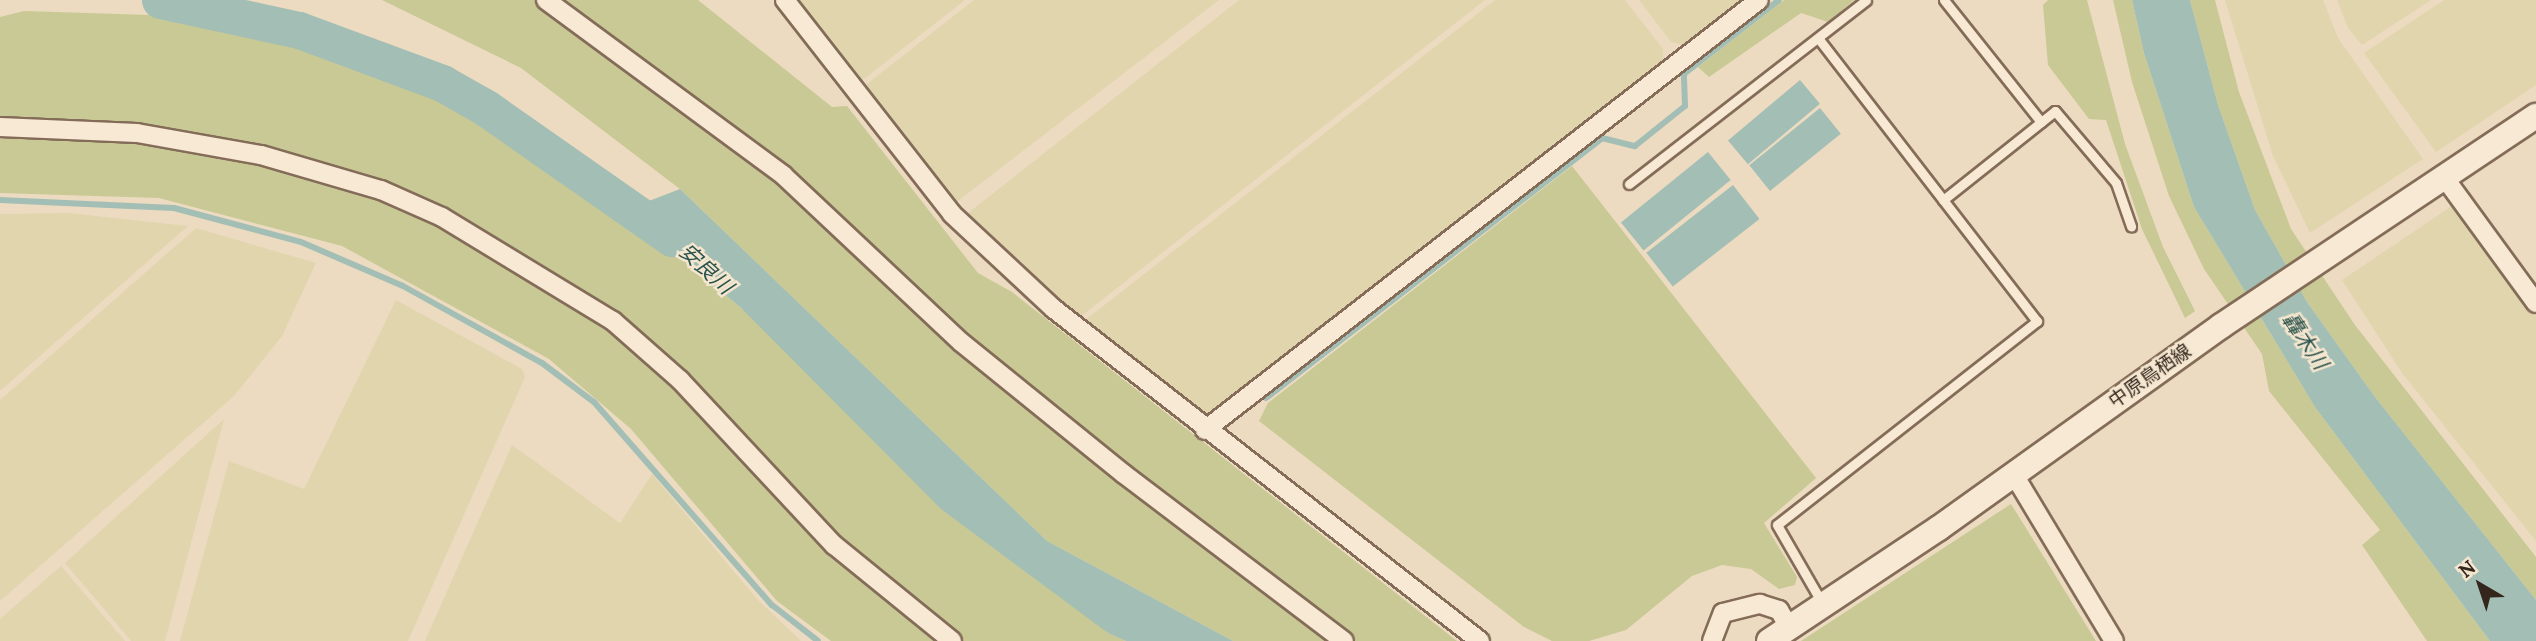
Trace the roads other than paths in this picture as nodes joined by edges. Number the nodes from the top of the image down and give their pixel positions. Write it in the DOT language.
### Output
graph roads {
  1 [pos="546,0"];
  2 [pos="785,0"];
  3 [pos="1759,0"];
  4 [pos="1866,0"];
  5 [pos="1944,0"];
  6 [pos="1818,38"];
  7 [pos="2536,116"];
  8 [pos="2041,122"];
  9 [pos="0,127"];
  10 [pos="2444,177"];
  11 [pos="1629,184"];
  12 [pos="1943,200"];
  13 [pos="2132,226"];
  14 [pos="2536,303"];
  15 [pos="1206,430"];
  16 [pos="2013,473"];
  17 [pos="1823,604"];
  18 [pos="1779,634"];
  19 [pos="952,641"];
  20 [pos="1344,641"];
  21 [pos="1480,641"];
  22 [pos="1712,641"];
  23 [pos="2114,641"];
  1 -- 20 [label="street"];
  2 -- 15 [label="street"];
  3 -- 15 [label="street"];
  4 -- 6 [label="lane"];
  5 -- 8 [label="lane"];
  6 -- 11 [label="lane"];
  6 -- 12 [label="lane"];
  7 -- 10 [label="main road, 中原鳥栖線"];
  8 -- 12 [label="lane"];
  8 -- 13 [label="lane"];
  9 -- 19 [label="street"];
  10 -- 14 [label="street"];
  10 -- 16 [label="main road, 中原鳥栖線"];
  12 -- 17 [label="lane"];
  15 -- 21 [label="street"];
  16 -- 17 [label="main road, 中原鳥栖線"];
  16 -- 23 [label="street"];
  17 -- 18 [label="main road, 中原鳥栖線"];
  18 -- 22 [label="street"];
}
